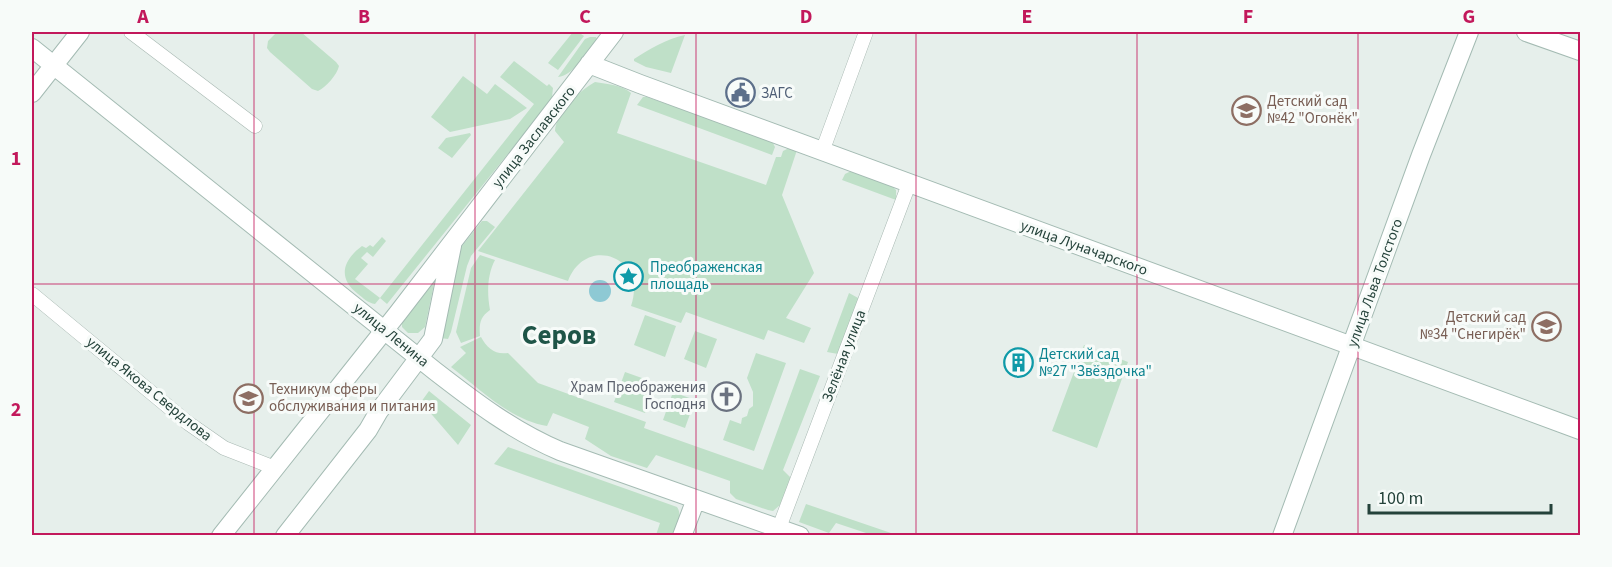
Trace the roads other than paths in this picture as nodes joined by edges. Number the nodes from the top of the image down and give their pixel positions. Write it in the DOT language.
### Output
graph roads {
  1 [pos="80,32"];
  2 [pos="130,32"];
  3 [pos="614,32"];
  4 [pos="866,32"];
  5 [pos="1469,32"];
  6 [pos="1526,32"];
  7 [pos="32,48"];
  8 [pos="1581,51"];
  9 [pos="589,64"];
  10 [pos="54,65"];
  11 [pos="32,93"];
  12 [pos="255,126"];
  13 [pos="822,152"];
  14 [pos="909,184"];
  15 [pos="453,242"];
  16 [pos="32,294"];
  17 [pos="385,329"];
  18 [pos="1352,347"];
  19 [pos="419,358"];
  20 [pos="1581,430"];
  21 [pos="275,468"];
  22 [pos="696,499"];
  23 [pos="779,528"];
  24 [pos="221,536"];
  25 [pos="285,536"];
  26 [pos="682,536"];
  27 [pos="800,536"];
  28 [pos="1282,536"];
  1 -- 10 [label="street"];
  2 -- 12 [label="street"];
  3 -- 9 [label="street, улица Заславского"];
  4 -- 13 [label="street"];
  5 -- 18 [label="street, улица Льва Толстого"];
  6 -- 8 [label="street"];
  7 -- 10 [label="street, улица Ленина"];
  9 -- 13 [label="street, улица Луначарского"];
  9 -- 15 [label="street, улица Заславского"];
  10 -- 11 [label="street"];
  10 -- 17 [label="street, улица Ленина"];
  13 -- 14 [label="street, улица Луначарского"];
  14 -- 18 [label="street, улица Луначарского"];
  14 -- 23 [label="street, Зелёная улица"];
  15 -- 17 [label="street, улица Заславского"];
  15 -- 19 [label="street, улица Заславского"];
  16 -- 21 [label="street, улица Якова Свердлова"];
  17 -- 19 [label="street, улица Ленина"];
  17 -- 21 [label="street, улица Заславского"];
  18 -- 20 [label="street, улица Луначарского"];
  18 -- 28 [label="street, улица Льва Толстого"];
  19 -- 22 [label="street, улица Ленина"];
  19 -- 25 [label="street, улица Заславского"];
  21 -- 24 [label="street, улица Заславского"];
  22 -- 23 [label="street, улица Ленина"];
  22 -- 26 [label="street"];
  23 -- 27 [label="street, улица Ленина"];
}
